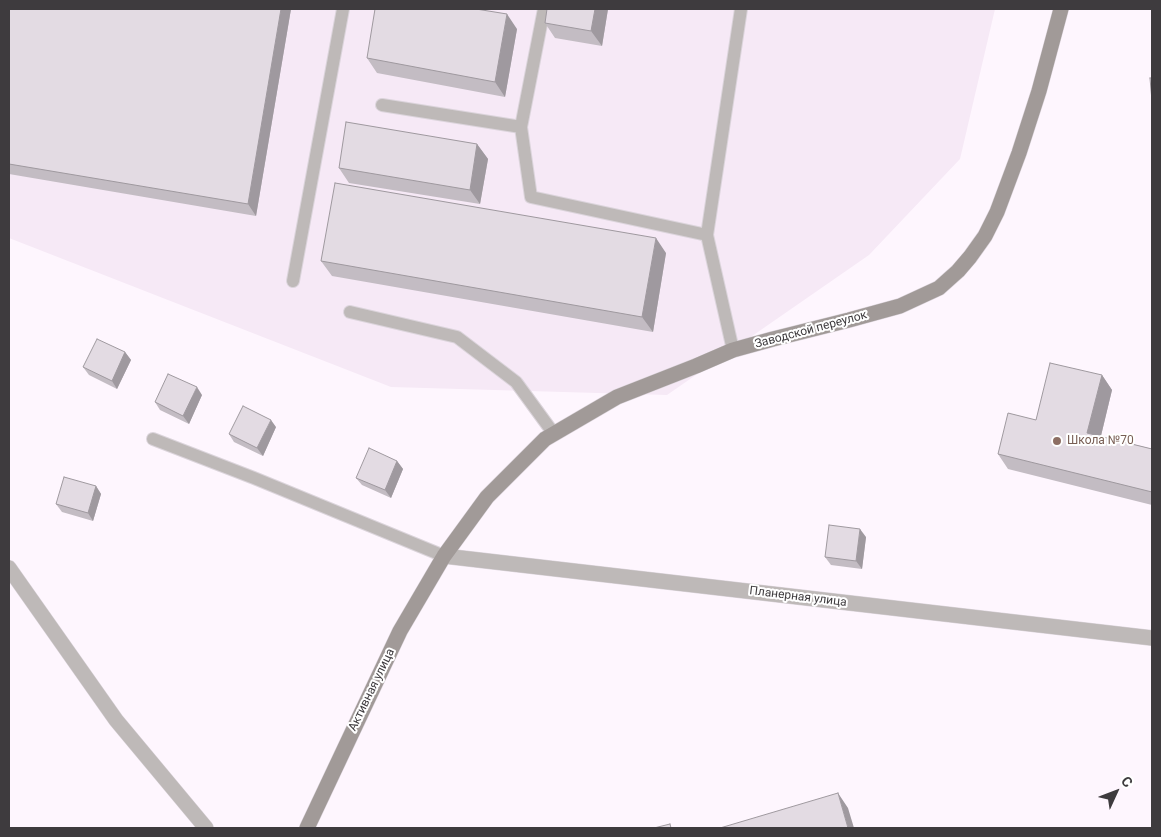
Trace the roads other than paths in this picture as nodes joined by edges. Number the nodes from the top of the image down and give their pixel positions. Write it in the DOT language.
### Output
graph roads {
  1 [pos="343,9"];
  2 [pos="544,9"];
  3 [pos="741,9"];
  4 [pos="1061,9"];
  5 [pos="382,105"];
  6 [pos="521,127"];
  7 [pos="707,235"];
  8 [pos="294,280"];
  9 [pos="350,312"];
  10 [pos="732,350"];
  11 [pos="554,434"];
  12 [pos="153,439"];
  13 [pos="444,556"];
  14 [pos="9,568"];
  15 [pos="1152,638"];
  16 [pos="206,828"];
  17 [pos="307,828"];
  1 -- 8 [label="lane"];
  2 -- 6 [label="lane"];
  3 -- 7 [label="lane"];
  4 -- 10 [label="main road, Заводской переулок"];
  5 -- 6 [label="lane"];
  6 -- 7 [label="lane"];
  7 -- 10 [label="lane"];
  9 -- 11 [label="lane"];
  10 -- 11 [label="main road, Заводской переулок"];
  11 -- 13 [label="main road, Заводской переулок"];
  12 -- 13 [label="lane"];
  13 -- 15 [label="street, Планерная улица"];
  13 -- 17 [label="main road, Активная улица"];
  14 -- 16 [label="street"];
}
